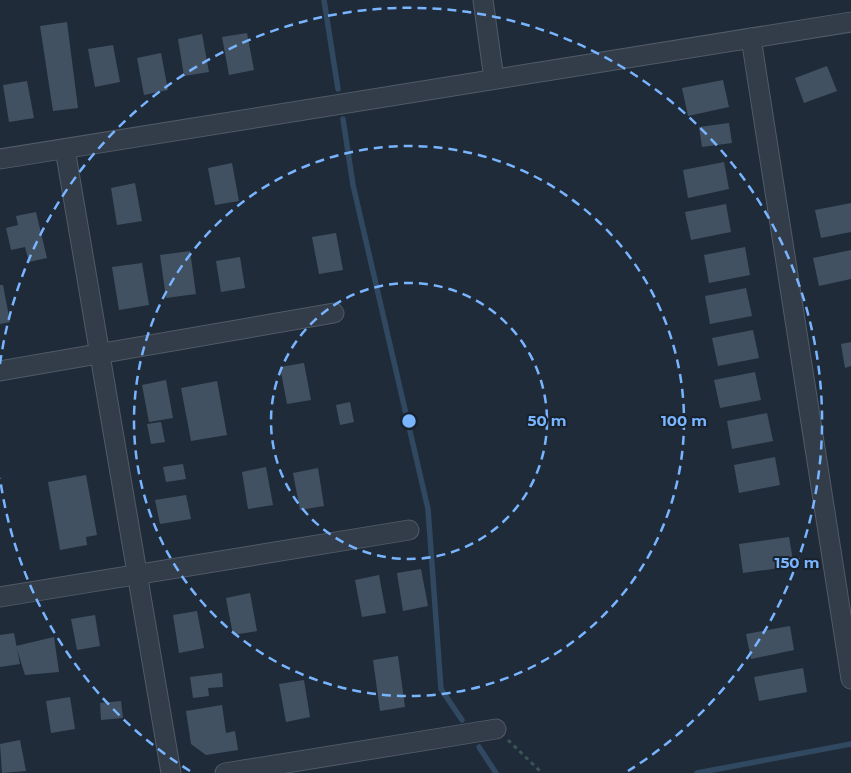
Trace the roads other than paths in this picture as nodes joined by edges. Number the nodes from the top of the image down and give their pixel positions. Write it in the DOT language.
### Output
graph roads {
  1 [pos="483,0"];
  2 [pos="851,22"];
  3 [pos="751,38"];
  4 [pos="494,79"];
  5 [pos="65,149"];
  6 [pos="0,159"];
  7 [pos="334,313"];
  8 [pos="100,355"];
  9 [pos="0,370"];
  10 [pos="409,530"];
  11 [pos="137,576"];
  12 [pos="843,578"];
  13 [pos="0,597"];
  14 [pos="851,679"];
  15 [pos="496,729"];
  16 [pos="171,773"];
  17 [pos="225,773"];
  1 -- 4 [label="street"];
  2 -- 3 [label="street"];
  3 -- 4 [label="street"];
  3 -- 12 [label="street"];
  4 -- 5 [label="street"];
  5 -- 6 [label="street"];
  5 -- 8 [label="street"];
  7 -- 8 [label="street"];
  8 -- 9 [label="street"];
  8 -- 11 [label="street"];
  10 -- 11 [label="street"];
  11 -- 13 [label="street"];
  11 -- 16 [label="street"];
  12 -- 14 [label="street"];
  15 -- 17 [label="street"];
}
